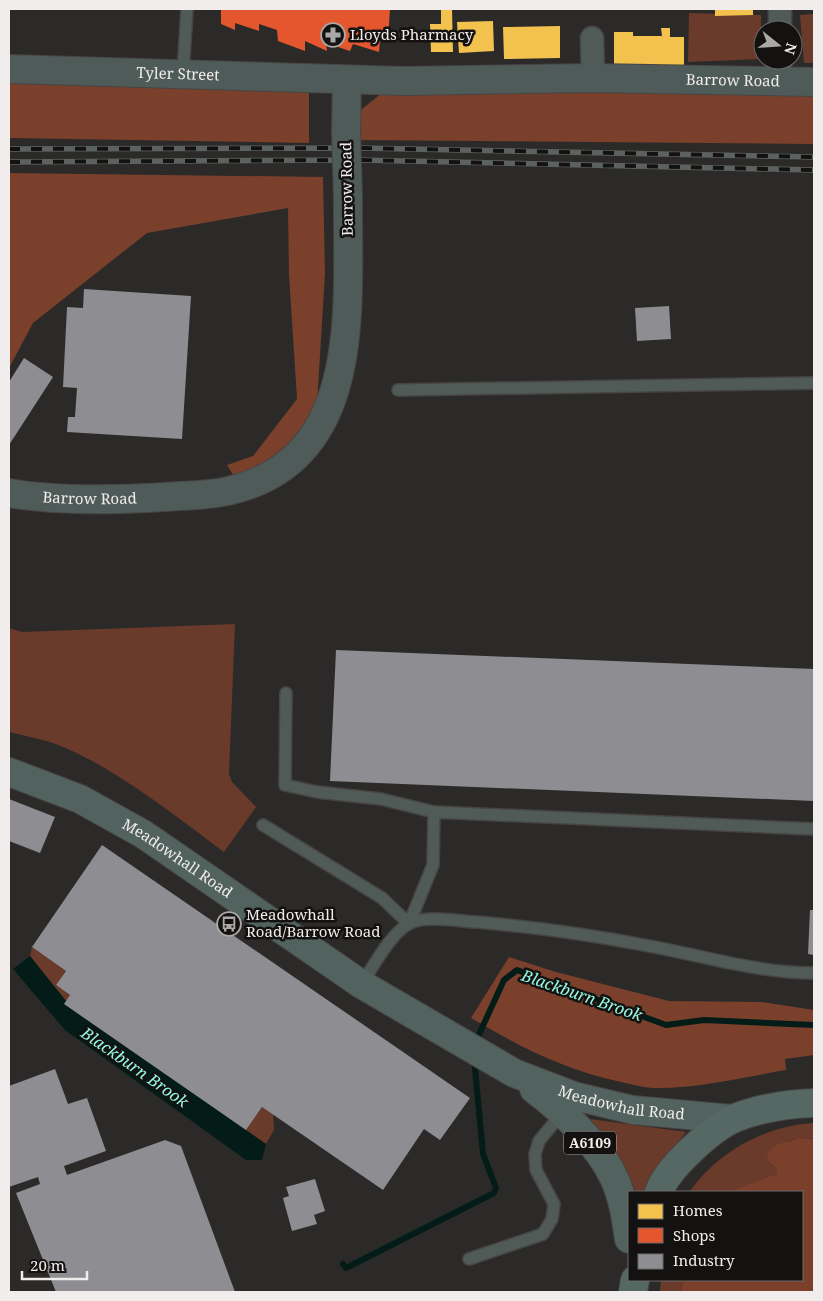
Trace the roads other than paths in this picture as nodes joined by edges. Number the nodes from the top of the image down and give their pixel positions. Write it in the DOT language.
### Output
graph roads {
  1 [pos="187,9"];
  2 [pos="592,38"];
  3 [pos="9,68"];
  4 [pos="780,70"];
  5 [pos="183,73"];
  6 [pos="593,78"];
  7 [pos="347,80"];
  8 [pos="814,82"];
  9 [pos="814,383"];
  10 [pos="398,390"];
  11 [pos="9,493"];
  12 [pos="286,692"];
  13 [pos="9,772"];
  14 [pos="434,812"];
  15 [pos="264,825"];
  16 [pos="814,829"];
  17 [pos="409,924"];
  18 [pos="814,973"];
  19 [pos="361,984"];
  20 [pos="505,1068"];
  21 [pos="810,1102"];
  22 [pos="563,1111"];
  23 [pos="732,1119"];
  24 [pos="660,1191"];
  25 [pos="628,1232"];
  26 [pos="469,1259"];
  1 -- 5 [label="lane"];
  2 -- 6 [label="street"];
  3 -- 5 [label="main road, Tyler Street"];
  4 -- 6 [label="main road, Barrow Road"];
  4 -- 8 [label="main road, Barrow Road"];
  5 -- 7 [label="main road, Tyler Street"];
  6 -- 7 [label="main road, Barrow Road"];
  7 -- 11 [label="main road, Barrow Road, bridge"];
  9 -- 10 [label="lane"];
  12 -- 14 [label="lane"];
  13 -- 19 [label="main road, Meadowhall Road / A6109"];
  14 -- 16 [label="lane"];
  14 -- 17 [label="lane"];
  15 -- 17 [label="lane"];
  17 -- 18 [label="lane"];
  17 -- 19 [label="lane"];
  19 -- 20 [label="main road, Meadowhall Road / A6109"];
  20 -- 22 [label="main road, Meadowhall Road / A6109"];
  20 -- 23 [label="main road, Meadowhall Road / A6109"];
  21 -- 23 [label="highway"];
  22 -- 25 [label="main road, Meadowhall Road / A6109"];
  22 -- 26 [label="lane"];
  23 -- 24 [label="highway"];
}
